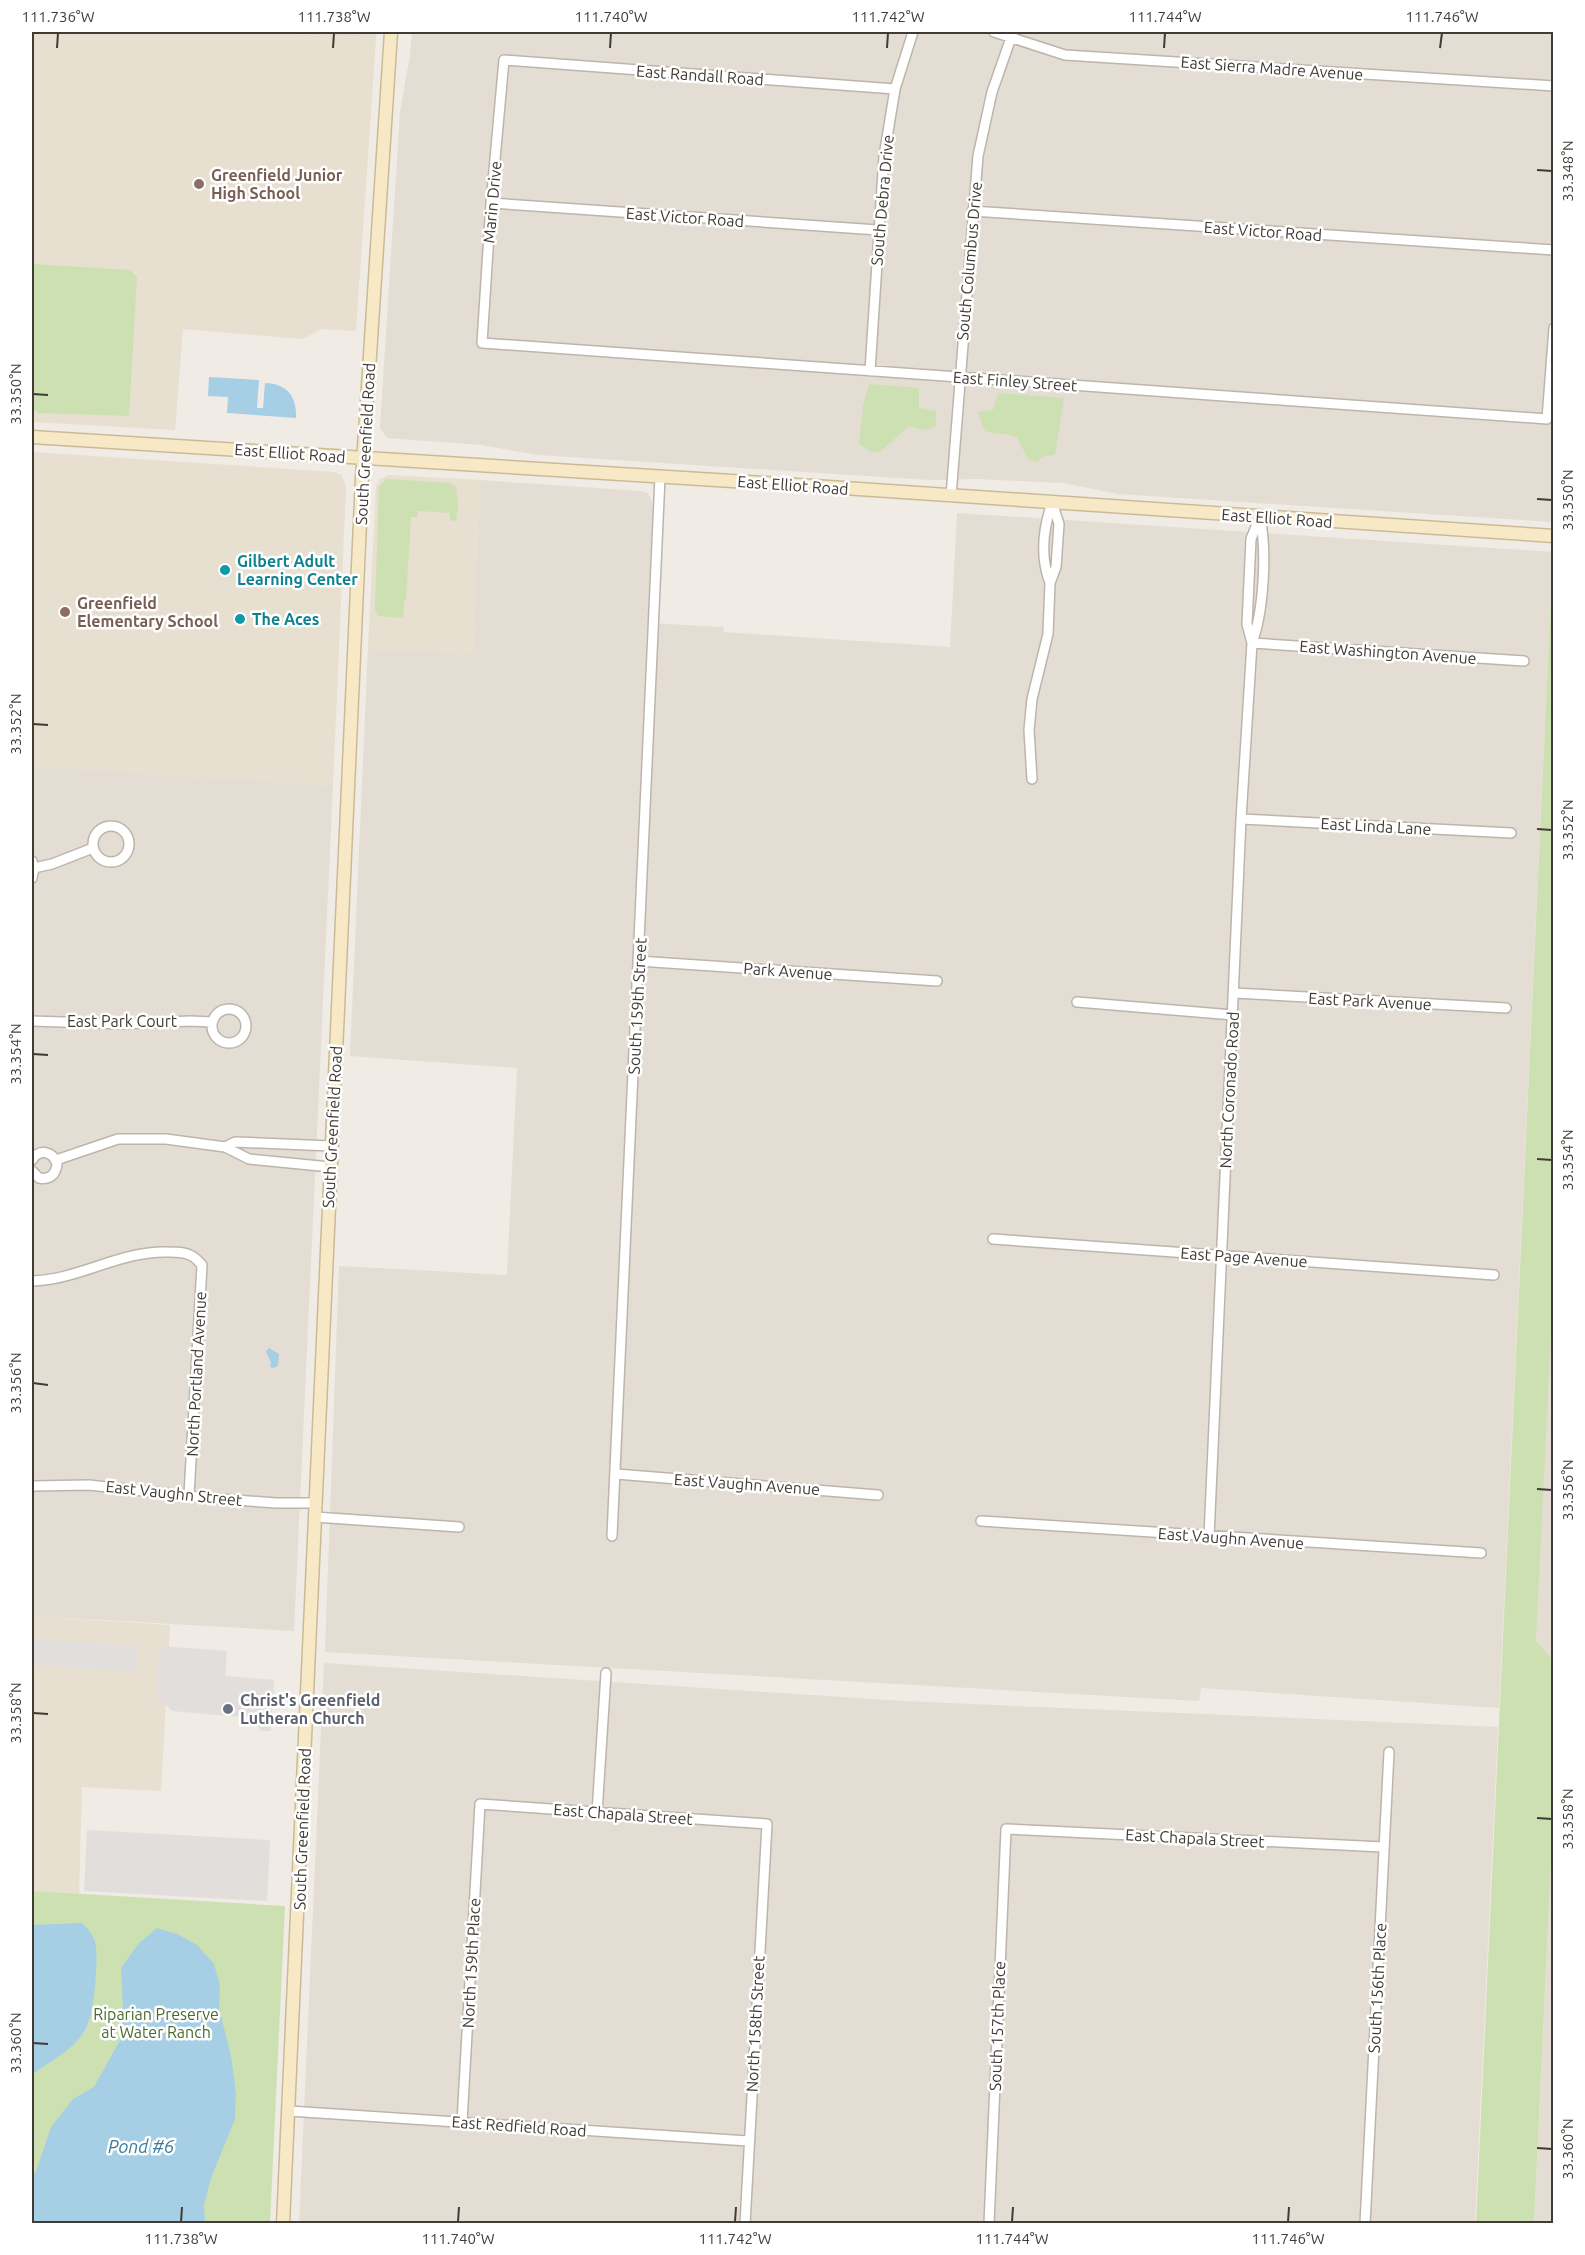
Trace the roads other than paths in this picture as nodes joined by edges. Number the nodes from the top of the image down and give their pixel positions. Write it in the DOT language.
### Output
graph roads {
  1 [pos="391,32"];
  2 [pos="913,32"];
  3 [pos="994,32"];
  4 [pos="1012,35"];
  5 [pos="504,60"];
  6 [pos="1554,87"];
  7 [pos="895,89"];
  8 [pos="491,203"];
  9 [pos="972,211"];
  10 [pos="878,230"];
  11 [pos="1554,250"];
  12 [pos="1554,328"];
  13 [pos="482,343"];
  14 [pos="870,371"];
  15 [pos="960,377"];
  16 [pos="32,437"];
  17 [pos="363,458"];
  18 [pos="660,477"];
  19 [pos="951,496"];
  20 [pos="1052,502"];
  21 [pos="1260,517"];
  22 [pos="1554,536"];
  23 [pos="1252,643"];
  24 [pos="1524,662"];
  25 [pos="1032,779"];
  26 [pos="1241,819"];
  27 [pos="1511,833"];
  28 [pos="93,848"];
  29 [pos="33,864"];
  30 [pos="32,878"];
  31 [pos="638,962"];
  32 [pos="937,981"];
  33 [pos="1234,993"];
  34 [pos="1077,1002"];
  35 [pos="1506,1008"];
  36 [pos="1233,1015"];
  37 [pos="32,1021"];
  38 [pos="212,1022"];
  39 [pos="276,1144"];
  40 [pos="331,1146"];
  41 [pos="225,1147"];
  42 [pos="34,1154"];
  43 [pos="56,1160"];
  44 [pos="274,1162"];
  45 [pos="330,1167"];
  46 [pos="33,1174"];
  47 [pos="993,1239"];
  48 [pos="1220,1255"];
  49 [pos="1494,1275"];
  50 [pos="32,1281"];
  51 [pos="616,1474"];
  52 [pos="32,1486"];
  53 [pos="878,1494"];
  54 [pos="189,1496"];
  55 [pos="316,1503"];
  56 [pos="315,1517"];
  57 [pos="981,1521"];
  58 [pos="459,1527"];
  59 [pos="612,1536"];
  60 [pos="1209,1537"];
  61 [pos="1481,1553"];
  62 [pos="606,1673"];
  63 [pos="1389,1752"];
  64 [pos="480,1804"];
  65 [pos="597,1813"];
  66 [pos="767,1824"];
  67 [pos="1006,1829"];
  68 [pos="1383,1847"];
  69 [pos="289,2111"];
  70 [pos="462,2122"];
  71 [pos="748,2141"];
  72 [pos="283,2223"];
  73 [pos="745,2223"];
  74 [pos="989,2223"];
  75 [pos="1365,2223"];
  1 -- 17 [label="main road, South Greenfield Road"];
  2 -- 7 [label="street, South Debra Drive"];
  3 -- 4 [label="street, East Sierra Madre Avenue"];
  4 -- 6 [label="street, East Sierra Madre Avenue"];
  4 -- 9 [label="street, South Columbus Drive"];
  5 -- 7 [label="street, East Randall Road"];
  5 -- 8 [label="street, Marin Drive"];
  7 -- 10 [label="street, South Debra Drive"];
  8 -- 10 [label="street, East Victor Road"];
  8 -- 13 [label="street, Marin Drive"];
  9 -- 11 [label="street, East Victor Road"];
  9 -- 15 [label="street, South Columbus Drive"];
  10 -- 14 [label="street, South Debra Drive"];
  12 -- 15 [label="street, East Finley Street"];
  13 -- 14 [label="street, East Finley Street"];
  14 -- 15 [label="street, East Finley Street"];
  15 -- 19 [label="street, South Columbus Drive"];
  16 -- 17 [label="main road, East Elliot Road"];
  17 -- 18 [label="main road, East Elliot Road"];
  17 -- 40 [label="main road, South Greenfield Road"];
  18 -- 19 [label="main road, East Elliot Road"];
  18 -- 31 [label="street, South 159th Street"];
  19 -- 20 [label="main road, East Elliot Road"];
  20 -- 21 [label="main road, East Elliot Road"];
  20 -- 25 [label="street"];
  21 -- 22 [label="main road, East Elliot Road"];
  21 -- 23 [label="street, North Coronado Road"];
  23 -- 24 [label="street, East Washington Avenue"];
  23 -- 26 [label="street, North Coronado Road"];
  26 -- 27 [label="street, East Linda Lane"];
  26 -- 33 [label="street, North Coronado Road"];
  28 -- 28 [label="street"];
  28 -- 29 [label="street"];
  29 -- 30 [label="street"];
  31 -- 32 [label="street, Park Avenue"];
  31 -- 51 [label="street, South 159th Street"];
  33 -- 35 [label="street, East Park Avenue"];
  33 -- 36 [label="street, North Coronado Road"];
  34 -- 36 [label="street"];
  36 -- 48 [label="street, North Coronado Road"];
  37 -- 38 [label="street, East Park Court"];
  39 -- 40 [label="street"];
  39 -- 41 [label="street"];
  39 -- 44 [label="street"];
  40 -- 45 [label="main road, South Greenfield Road"];
  41 -- 43 [label="street"];
  41 -- 44 [label="street"];
  42 -- 43 [label="street"];
  43 -- 46 [label="street"];
  44 -- 45 [label="street"];
  45 -- 55 [label="main road, South Greenfield Road"];
  47 -- 48 [label="street, East Page Avenue"];
  48 -- 49 [label="street, East Page Avenue"];
  48 -- 60 [label="street, North Coronado Road"];
  50 -- 54 [label="street, North Portland Avenue"];
  51 -- 53 [label="street, East Vaughn Avenue"];
  51 -- 59 [label="street, South 159th Street"];
  52 -- 54 [label="street, East Vaughn Street"];
  54 -- 55 [label="street, East Vaughn Street"];
  55 -- 56 [label="main road, South Greenfield Road"];
  56 -- 58 [label="street"];
  56 -- 69 [label="main road, South Greenfield Road"];
  57 -- 60 [label="street, East Vaughn Avenue"];
  60 -- 61 [label="street, East Vaughn Avenue"];
  62 -- 65 [label="street"];
  63 -- 68 [label="street, South 156th Place"];
  64 -- 65 [label="street, East Chapala Street"];
  64 -- 70 [label="street, North 159th Place"];
  65 -- 66 [label="street, East Chapala Street"];
  66 -- 71 [label="street, North 158th Street"];
  67 -- 68 [label="street, East Chapala Street"];
  67 -- 74 [label="street, South 157th Place"];
  68 -- 75 [label="street, South 156th Place"];
  69 -- 70 [label="street, East Redfield Road"];
  69 -- 72 [label="main road, South Greenfield Road"];
  70 -- 71 [label="street, East Redfield Road"];
  71 -- 73 [label="street, North 158th Street"];
}
